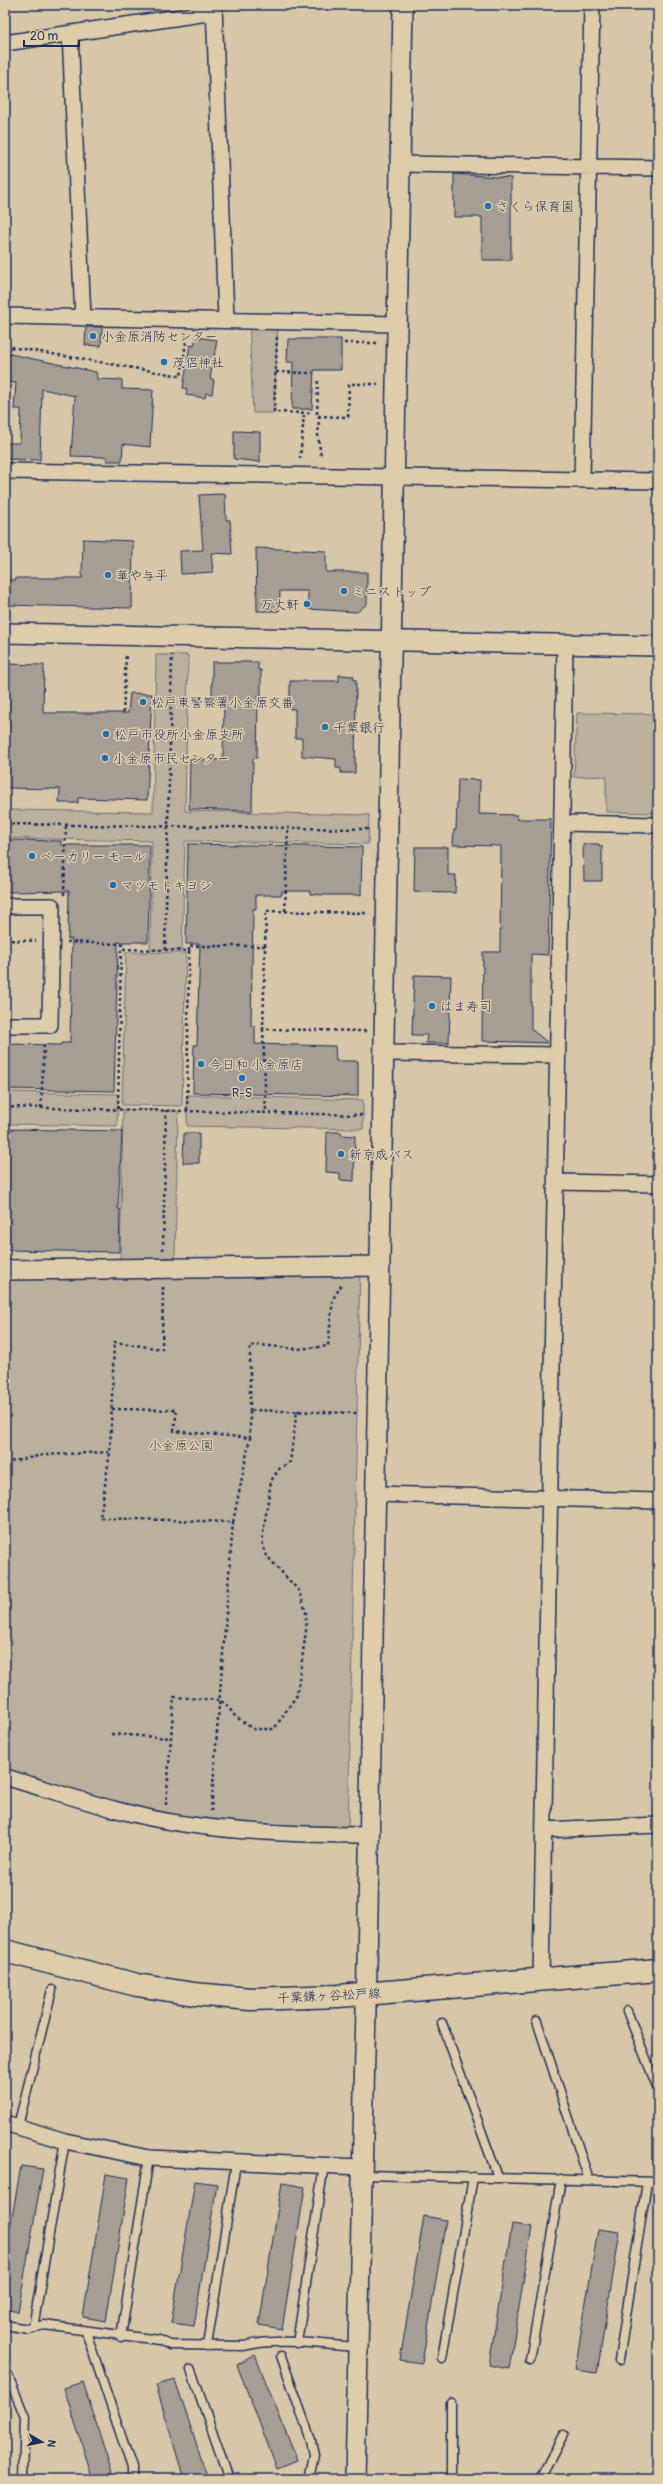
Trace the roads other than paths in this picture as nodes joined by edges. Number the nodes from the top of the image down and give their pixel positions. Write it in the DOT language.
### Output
graph roads {
  1 [pos="403,5"];
  2 [pos="592,5"];
  3 [pos="214,8"];
  4 [pos="70,33"];
  5 [pos="5,43"];
  6 [pos="399,164"];
  7 [pos="589,166"];
  8 [pos="658,168"];
  9 [pos="5,316"];
  10 [pos="83,318"];
  11 [pos="226,319"];
  12 [pos="396,324"];
  13 [pos="5,471"];
  14 [pos="394,478"];
  15 [pos="582,480"];
  16 [pos="658,481"];
  17 [pos="5,634"];
  18 [pos="391,641"];
  19 [pos="565,644"];
  20 [pos="658,646"];
  21 [pos="563,823"];
  22 [pos="658,824"];
  23 [pos="5,906"];
  24 [pos="5,1025"];
  25 [pos="384,1053"];
  26 [pos="558,1055"];
  27 [pos="556,1182"];
  28 [pos="658,1184"];
  29 [pos="380,1266"];
  30 [pos="5,1270"];
  31 [pos="374,1494"];
  32 [pos="550,1499"];
  33 [pos="658,1501"];
  34 [pos="5,1777"];
  35 [pos="658,1825"];
  36 [pos="544,1830"];
  37 [pos="369,1835"];
  38 [pos="5,1951"];
  39 [pos="658,1970"];
  40 [pos="541,1979"];
  41 [pos="52,1990"];
  42 [pos="366,1994"];
  43 [pos="627,2011"];
  44 [pos="537,2021"];
  45 [pos="442,2023"];
  46 [pos="658,2089"];
  47 [pos="12,2124"];
  48 [pos="65,2141"];
  49 [pos="149,2158"];
  50 [pos="236,2163"];
  51 [pos="324,2165"];
  52 [pos="362,2171"];
  53 [pos="473,2177"];
  54 [pos="498,2177"];
  55 [pos="561,2179"];
  56 [pos="589,2180"];
  57 [pos="647,2182"];
  58 [pos="658,2182"];
  59 [pos="5,2325"];
  60 [pos="33,2328"];
  61 [pos="86,2332"];
  62 [pos="120,2337"];
  63 [pos="297,2343"];
  64 [pos="207,2346"];
  65 [pos="358,2347"];
  66 [pos="280,2356"];
  67 [pos="442,2358"];
  68 [pos="530,2360"];
  69 [pos="619,2360"];
  70 [pos="5,2368"];
  71 [pos="191,2370"];
  72 [pos="451,2403"];
  73 [pos="563,2436"];
  74 [pos="23,2479"];
  75 [pos="132,2479"];
  76 [pos="229,2479"];
  77 [pos="309,2479"];
  78 [pos="355,2479"];
  79 [pos="451,2479"];
  80 [pos="540,2479"];
  1 -- 6 [label="street"];
  2 -- 7 [label="street"];
  3 -- 4 [label="street"];
  3 -- 11 [label="street"];
  4 -- 5 [label="street"];
  4 -- 10 [label="street"];
  6 -- 7 [label="street"];
  6 -- 12 [label="street"];
  7 -- 8 [label="street"];
  7 -- 15 [label="street"];
  9 -- 10 [label="street"];
  10 -- 11 [label="street"];
  11 -- 12 [label="street"];
  12 -- 14 [label="street"];
  13 -- 14 [label="street"];
  14 -- 15 [label="street"];
  14 -- 18 [label="street"];
  15 -- 16 [label="street"];
  17 -- 18 [label="street"];
  18 -- 19 [label="street"];
  18 -- 25 [label="street"];
  19 -- 20 [label="street"];
  19 -- 21 [label="street"];
  21 -- 22 [label="street"];
  21 -- 26 [label="street"];
  23 -- 24 [label="street"];
  25 -- 26 [label="street"];
  25 -- 29 [label="street"];
  26 -- 27 [label="street"];
  27 -- 28 [label="street"];
  27 -- 32 [label="street"];
  29 -- 30 [label="street"];
  29 -- 31 [label="street"];
  31 -- 32 [label="street"];
  31 -- 37 [label="street"];
  32 -- 33 [label="street"];
  32 -- 36 [label="street"];
  34 -- 37 [label="street"];
  35 -- 36 [label="street"];
  36 -- 40 [label="street"];
  37 -- 42 [label="street"];
  38 -- 42 [label="main road, 千葉鎌ヶ谷松戸線"];
  39 -- 40 [label="main road, 千葉鎌ヶ谷松戸線"];
  40 -- 42 [label="main road, 千葉鎌ヶ谷松戸線"];
  41 -- 47 [label="lane"];
  42 -- 52 [label="street"];
  43 -- 46 [label="lane"];
  44 -- 56 [label="lane"];
  45 -- 54 [label="lane"];
  47 -- 48 [label="street"];
  48 -- 49 [label="street"];
  48 -- 60 [label="lane"];
  49 -- 50 [label="street"];
  49 -- 62 [label="lane"];
  50 -- 51 [label="street"];
  50 -- 64 [label="lane"];
  51 -- 52 [label="street"];
  51 -- 63 [label="lane"];
  52 -- 53 [label="lane"];
  52 -- 65 [label="street"];
  53 -- 54 [label="lane"];
  53 -- 67 [label="lane"];
  54 -- 55 [label="lane"];
  55 -- 56 [label="lane"];
  55 -- 68 [label="lane"];
  56 -- 57 [label="lane"];
  57 -- 58 [label="lane"];
  57 -- 69 [label="lane"];
  59 -- 60 [label="lane"];
  60 -- 61 [label="lane"];
  61 -- 62 [label="lane"];
  61 -- 75 [label="lane"];
  62 -- 64 [label="lane"];
  63 -- 64 [label="lane"];
  63 -- 65 [label="lane"];
  65 -- 78 [label="street"];
  66 -- 77 [label="lane"];
  70 -- 74 [label="lane"];
  71 -- 76 [label="lane"];
  72 -- 79 [label="lane"];
  73 -- 80 [label="lane"];
}
